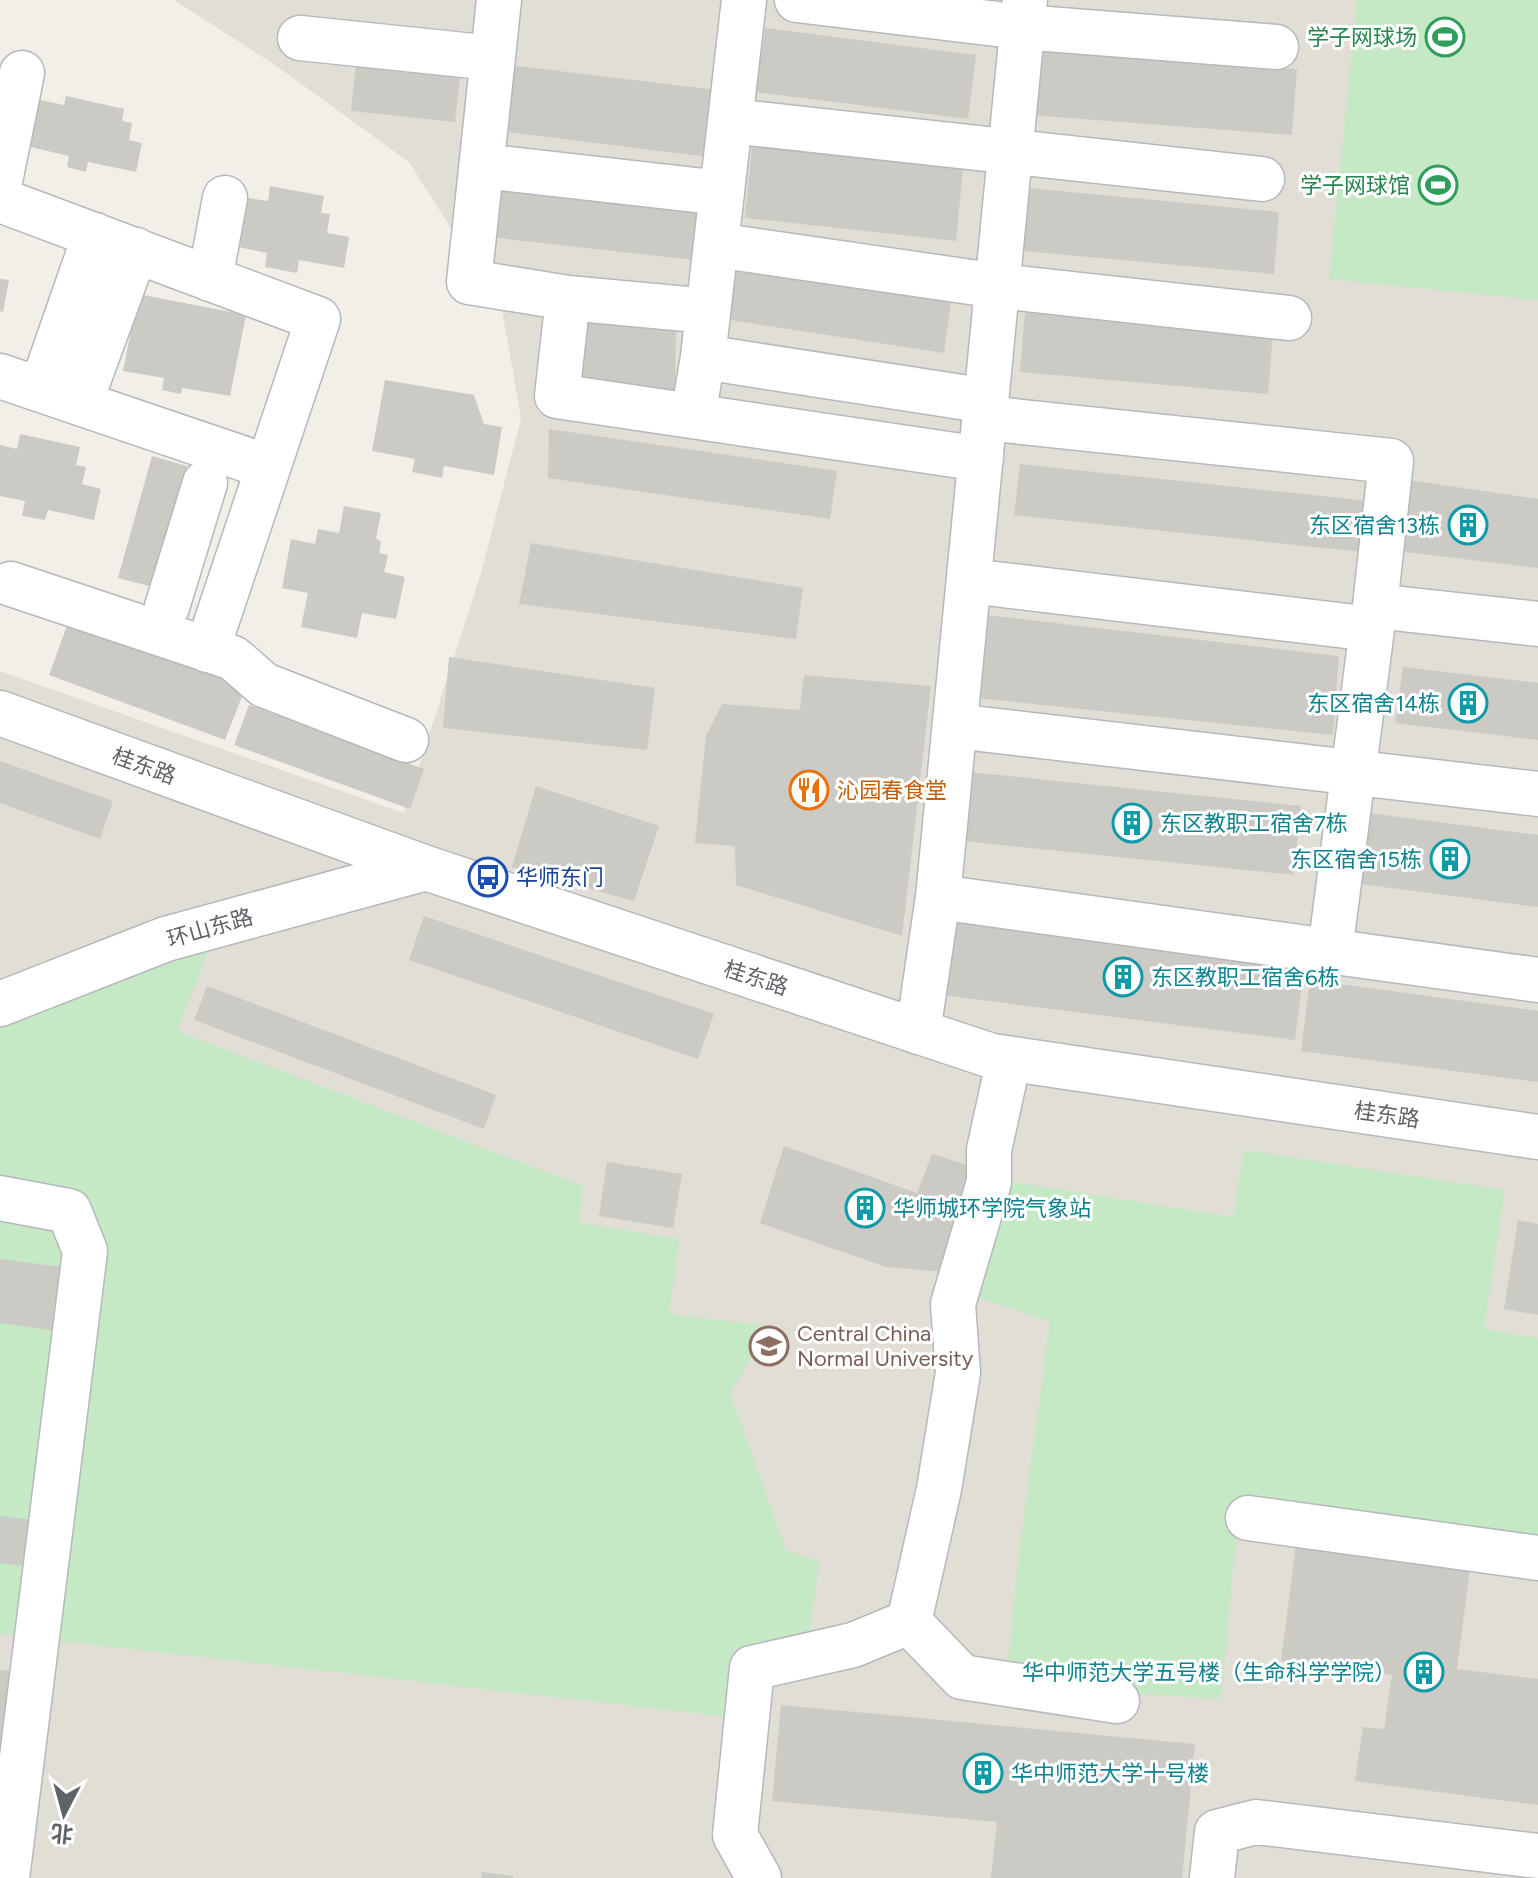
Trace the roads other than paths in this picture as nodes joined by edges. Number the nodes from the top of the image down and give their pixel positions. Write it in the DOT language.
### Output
graph roads {
  1 [pos="499,0"];
  2 [pos="744,0"];
  3 [pos="797,0"];
  4 [pos="1024,13"];
  5 [pos="300,38"];
  6 [pos="1276,47"];
  7 [pos="493,58"];
  8 [pos="22,73"];
  9 [pos="730,121"];
  10 [pos="1011,152"];
  11 [pos="482,166"];
  12 [pos="1262,179"];
  13 [pos="0,181"];
  14 [pos="722,193"];
  15 [pos="225,198"];
  16 [pos="0,200"];
  17 [pos="95,235"];
  18 [pos="716,245"];
  19 [pos="136,250"];
  20 [pos="210,279"];
  21 [pos="998,286"];
  22 [pos="568,298"];
  23 [pos="708,311"];
  24 [pos="1289,318"];
  25 [pos="703,357"];
  26 [pos="0,376"];
  27 [pos="60,396"];
  28 [pos="693,416"];
  29 [pos="985,426"];
  30 [pos="268,467"];
  31 [pos="205,483"];
  32 [pos="184,551"];
  33 [pos="235,567"];
  34 [pos="970,581"];
  35 [pos="11,584"];
  36 [pos="167,607"];
  37 [pos="1374,617"];
  38 [pos="1538,624"];
  39 [pos="207,650"];
  40 [pos="0,713"];
  41 [pos="955,726"];
  42 [pos="406,740"];
  43 [pos="1353,771"];
  44 [pos="1538,794"];
  45 [pos="426,868"];
  46 [pos="938,897"];
  47 [pos="1330,951"];
  48 [pos="1538,980"];
  49 [pos="0,1004"];
  50 [pos="918,1032"];
  51 [pos="1009,1059"];
  52 [pos="1538,1137"];
  53 [pos="0,1198"];
  54 [pos="1248,1518"];
  55 [pos="1538,1558"];
  56 [pos="909,1622"];
  57 [pos="1117,1701"];
  58 [pos="10,1766"];
  59 [pos="1538,1856"];
  60 [pos="7,1878"];
  61 [pos="759,1878"];
  62 [pos="1212,1878"];
  1 -- 7 [label="street"];
  2 -- 9 [label="street"];
  3 -- 4 [label="street"];
  4 -- 6 [label="street"];
  4 -- 10 [label="street"];
  5 -- 7 [label="street"];
  7 -- 11 [label="street"];
  8 -- 13 [label="street"];
  9 -- 10 [label="street"];
  9 -- 14 [label="street"];
  10 -- 12 [label="street"];
  10 -- 21 [label="street"];
  11 -- 14 [label="street"];
  11 -- 22 [label="street"];
  14 -- 18 [label="street"];
  15 -- 20 [label="street"];
  16 -- 17 [label="street"];
  17 -- 19 [label="street"];
  17 -- 27 [label="street"];
  18 -- 21 [label="street"];
  18 -- 23 [label="street"];
  19 -- 20 [label="street"];
  19 -- 27 [label="street"];
  20 -- 30 [label="street"];
  21 -- 24 [label="street"];
  21 -- 29 [label="street"];
  22 -- 23 [label="street"];
  22 -- 28 [label="street"];
  23 -- 25 [label="street"];
  25 -- 28 [label="street"];
  25 -- 29 [label="street"];
  26 -- 27 [label="street"];
  27 -- 30 [label="street"];
  28 -- 29 [label="street"];
  29 -- 34 [label="street"];
  29 -- 37 [label="street"];
  30 -- 33 [label="street"];
  31 -- 32 [label="street"];
  32 -- 33 [label="street"];
  32 -- 36 [label="street"];
  33 -- 39 [label="street"];
  34 -- 37 [label="street"];
  34 -- 41 [label="street"];
  35 -- 39 [label="street"];
  37 -- 38 [label="street"];
  37 -- 43 [label="street"];
  39 -- 42 [label="street"];
  40 -- 45 [label="street, 桂东路"];
  41 -- 43 [label="street"];
  41 -- 46 [label="street"];
  43 -- 44 [label="street"];
  43 -- 47 [label="street"];
  45 -- 49 [label="street, 环山东路"];
  45 -- 50 [label="street, 桂东路"];
  46 -- 47 [label="street"];
  46 -- 50 [label="street"];
  47 -- 48 [label="street"];
  50 -- 51 [label="street, 桂东路"];
  51 -- 52 [label="street, 桂东路"];
  51 -- 56 [label="street"];
  53 -- 58 [label="street"];
  54 -- 55 [label="street"];
  56 -- 57 [label="street"];
  56 -- 61 [label="street"];
  58 -- 60 [label="street"];
  59 -- 62 [label="street"];
}
